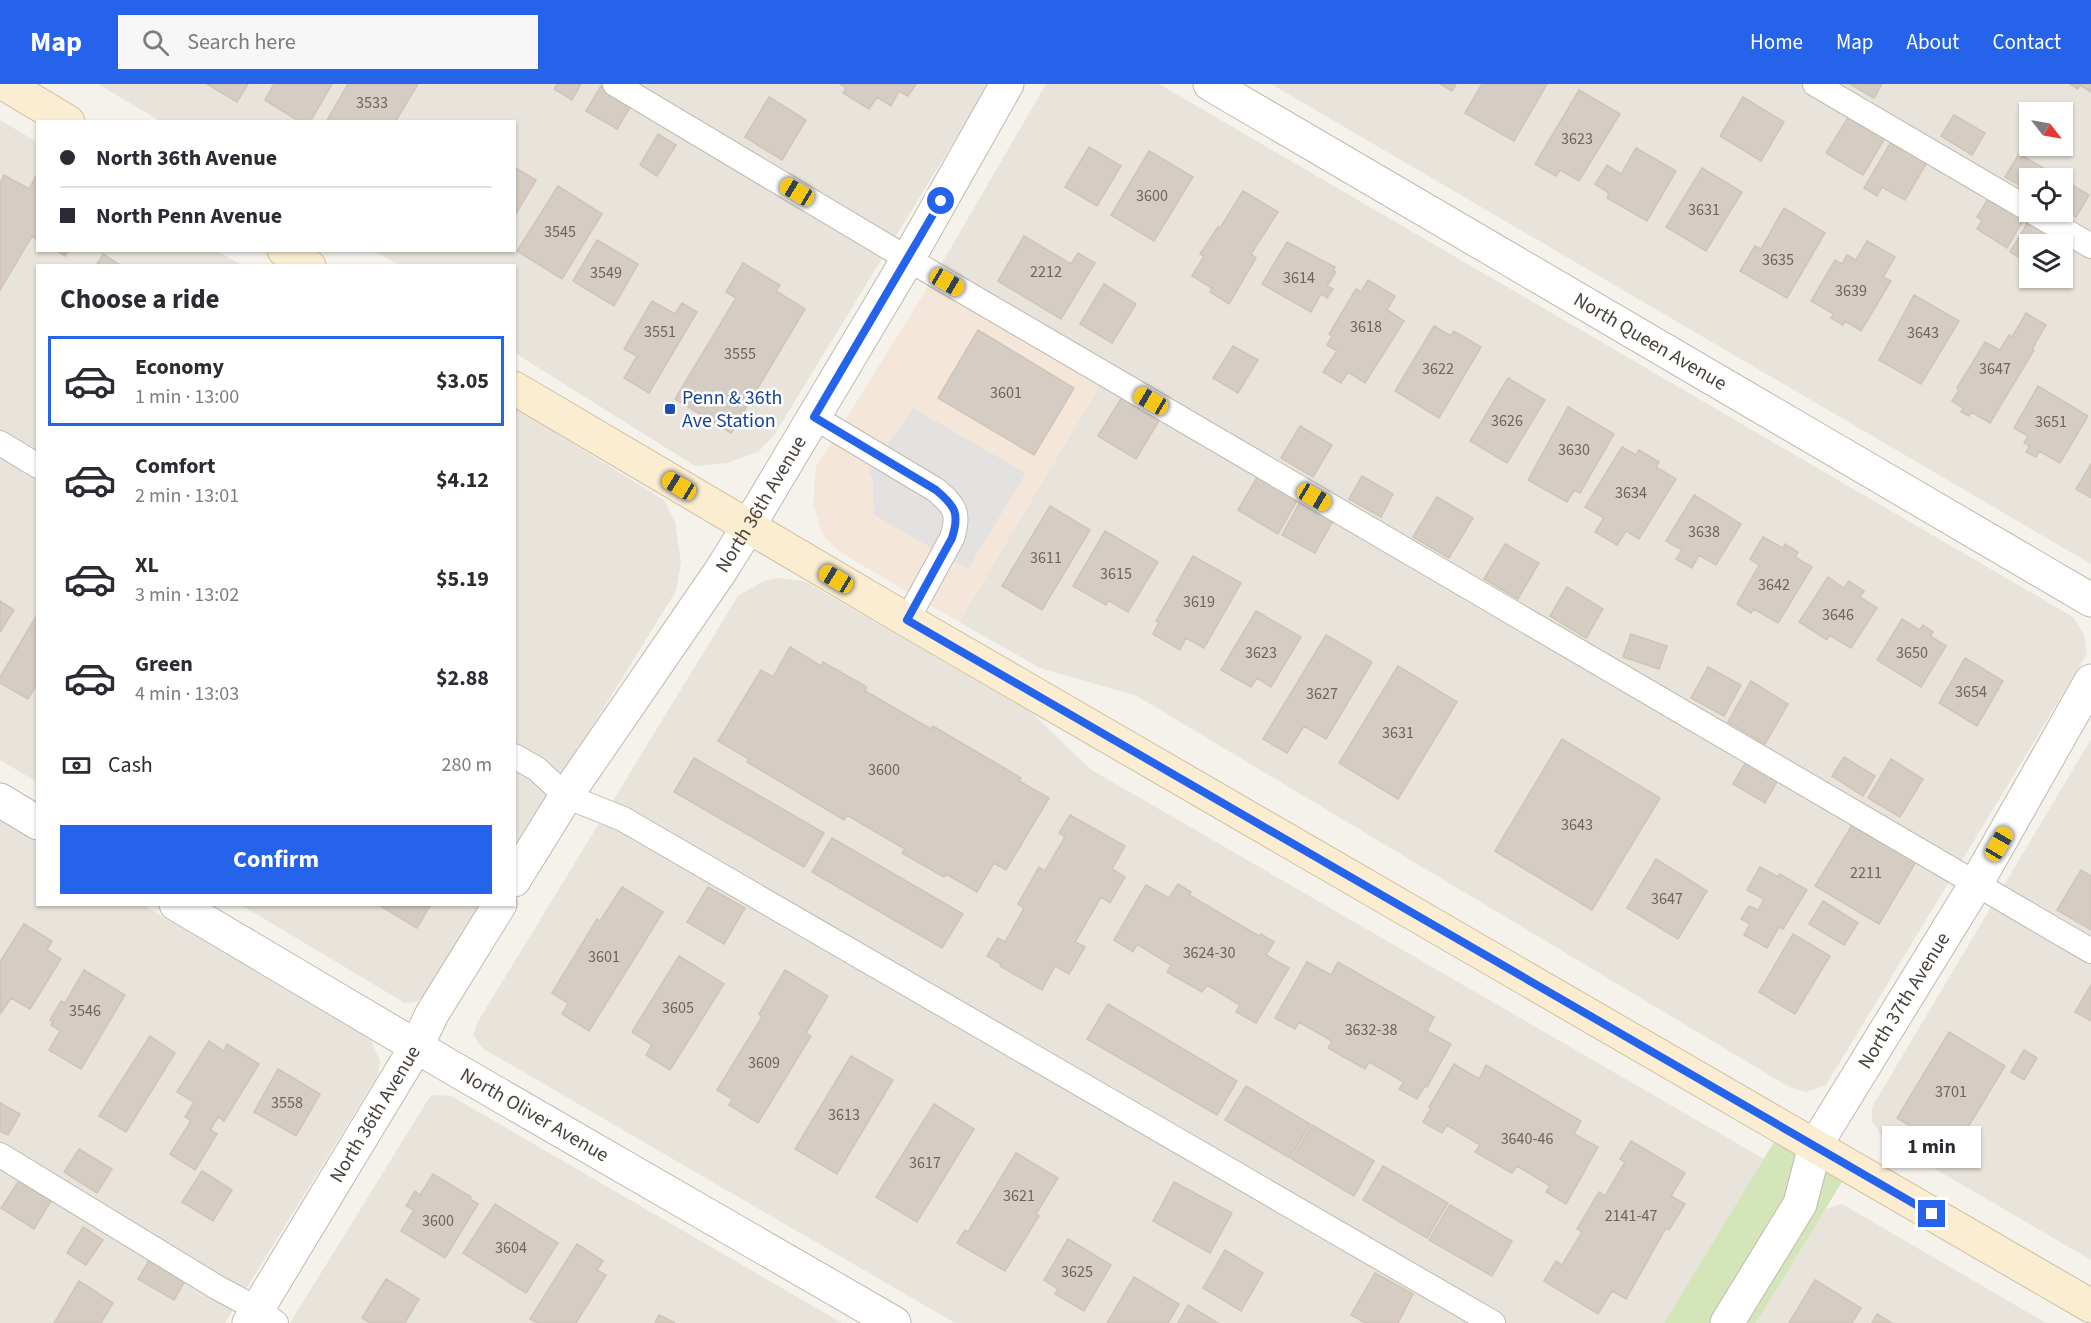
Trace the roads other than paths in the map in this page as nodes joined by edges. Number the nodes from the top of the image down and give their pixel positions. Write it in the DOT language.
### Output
graph roads {
  1 [pos="5,84"];
  2 [pos="615,84"];
  3 [pos="1007,84"];
  4 [pos="1210,84"];
  5 [pos="1815,84"];
  6 [pos="65,120"];
  7 [pos="2019,204"];
  8 [pos="2050,222"];
  9 [pos="2091,246"];
  10 [pos="287,252"];
  11 [pos="908,259"];
  12 [pos="306,264"];
  13 [pos="516,389"];
  14 [pos="814,417"];
  15 [pos="0,443"];
  16 [pos="36,465"];
  17 [pos="748,527"];
  18 [pos="2091,600"];
  19 [pos="2091,619"];
  20 [pos="907,620"];
  21 [pos="2091,627"];
  22 [pos="2091,681"];
  23 [pos="516,757"];
  24 [pos="567,796"];
  25 [pos="0,801"];
  26 [pos="36,822"];
  27 [pos="516,877"];
  28 [pos="1976,884"];
  29 [pos="179,906"];
  30 [pos="499,906"];
  31 [pos="2091,951"];
  32 [pos="416,1047"];
  33 [pos="1815,1146"];
  34 [pos="0,1155"];
  35 [pos="2091,1306"];
  36 [pos="261,1318"];
  37 [pos="894,1323"];
  38 [pos="1493,1323"];
  39 [pos="1727,1323"];
  1 -- 6 [label="main road"];
  2 -- 11 [label="lane"];
  3 -- 11 [label="street, North 36th Avenue"];
  4 -- 18 [label="street, North Queen Avenue"];
  5 -- 7 [label="lane"];
  8 -- 9 [label="lane"];
  10 -- 12 [label="main road"];
  11 -- 14 [label="street, North 36th Avenue"];
  11 -- 28 [label="lane"];
  13 -- 17 [label="main road"];
  14 -- 17 [label="street, North 36th Avenue"];
  14 -- 20 [label="lane"];
  15 -- 16 [label="lane"];
  17 -- 20 [label="main road"];
  17 -- 24 [label="street, North 36th Avenue"];
  19 -- 21 [label="street"];
  20 -- 33 [label="main road"];
  22 -- 28 [label="street, North 37th Avenue"];
  23 -- 24 [label="lane"];
  24 -- 27 [label="street, North 36th Avenue"];
  24 -- 38 [label="lane"];
  25 -- 26 [label="street"];
  28 -- 31 [label="lane"];
  28 -- 33 [label="street, North 37th Avenue"];
  29 -- 32 [label="street, North Oliver Avenue"];
  30 -- 32 [label="street, North 36th Avenue"];
  32 -- 36 [label="street, North 36th Avenue"];
  32 -- 37 [label="street, North Oliver Avenue"];
  33 -- 35 [label="main road"];
  33 -- 39 [label="street, North 37th Avenue"];
  34 -- 36 [label="lane"];
}
